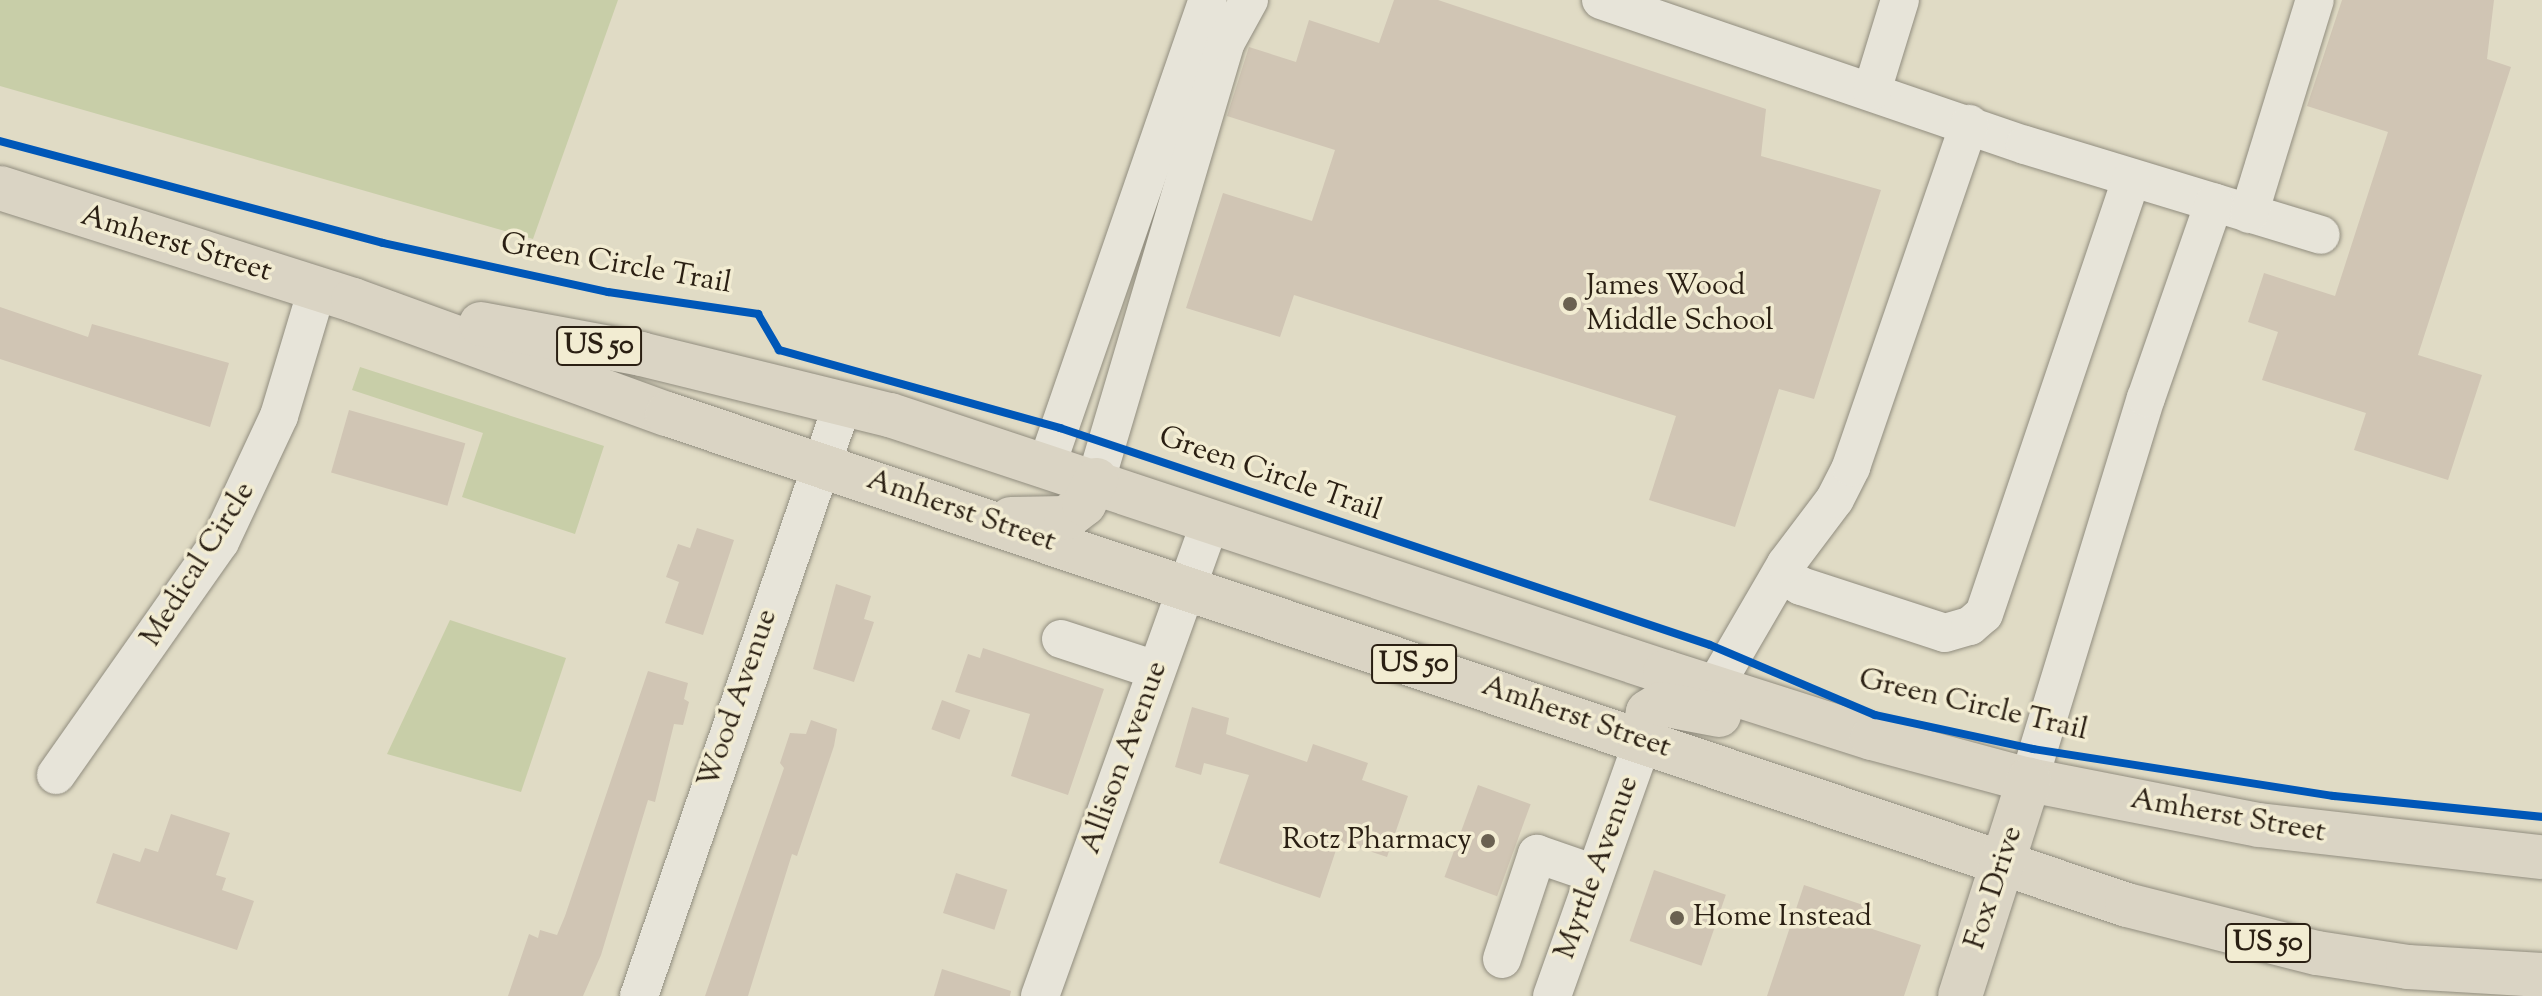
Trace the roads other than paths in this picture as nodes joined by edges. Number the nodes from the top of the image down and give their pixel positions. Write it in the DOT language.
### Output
graph roads {
  1 [pos="1208,0"];
  2 [pos="1249,0"];
  3 [pos="1601,0"];
  4 [pos="1900,0"];
  5 [pos="2315,0"];
  6 [pos="1872,91"];
  7 [pos="1969,124"];
  8 [pos="2132,178"];
  9 [pos="0,188"];
  10 [pos="2232,208"];
  11 [pos="2321,235"];
  12 [pos="335,294"];
  13 [pos="843,403"];
  14 [pos="1047,464"];
  15 [pos="825,466"];
  16 [pos="1096,480"];
  17 [pos="968,515"];
  18 [pos="1211,520"];
  19 [pos="1781,574"];
  20 [pos="1185,588"];
  21 [pos="1061,639"];
  22 [pos="1156,670"];
  23 [pos="1715,686"];
  24 [pos="1813,719"];
  25 [pos="1643,740"];
  26 [pos="56,775"];
  27 [pos="2029,780"];
  28 [pos="2542,857"];
  29 [pos="2003,863"];
  30 [pos="1595,874"];
  31 [pos="1502,959"];
  32 [pos="2542,975"];
  33 [pos="639,996"];
  34 [pos="1040,996"];
  35 [pos="1552,996"];
  36 [pos="1960,996"];
  1 -- 14 [label="street"];
  2 -- 16 [label="street"];
  3 -- 6 [label="street"];
  4 -- 6 [label="street"];
  5 -- 10 [label="street"];
  6 -- 7 [label="street"];
  7 -- 8 [label="street"];
  7 -- 19 [label="street"];
  8 -- 10 [label="street"];
  8 -- 19 [label="street"];
  9 -- 12 [label="main road, Amherst Street / US 50"];
  10 -- 11 [label="street"];
  10 -- 27 [label="street"];
  12 -- 13 [label="main road, Amherst Street / US 50"];
  12 -- 15 [label="main road, Amherst Street / US 50"];
  12 -- 26 [label="street, Medical Circle"];
  13 -- 14 [label="main road, Amherst Street / US 50"];
  13 -- 15 [label="street, Wood Avenue"];
  14 -- 16 [label="main road, Amherst Street / US 50"];
  15 -- 17 [label="main road, Amherst Street / US 50"];
  15 -- 33 [label="street, Wood Avenue"];
  16 -- 17 [label="main road"];
  16 -- 18 [label="main road, Amherst Street / US 50"];
  17 -- 20 [label="main road, Amherst Street / US 50"];
  18 -- 20 [label="street, Allison Avenue"];
  18 -- 23 [label="main road, Amherst Street / US 50"];
  19 -- 23 [label="street"];
  20 -- 22 [label="street, Allison Avenue"];
  20 -- 25 [label="main road, Amherst Street / US 50"];
  21 -- 22 [label="street"];
  22 -- 34 [label="street, Allison Avenue"];
  23 -- 24 [label="main road, Amherst Street / US 50"];
  24 -- 25 [label="main road"];
  24 -- 27 [label="main road, Amherst Street / US 50"];
  25 -- 29 [label="main road, Amherst Street / US 50"];
  25 -- 30 [label="street, Myrtle Avenue"];
  27 -- 28 [label="main road, Amherst Street / US 50"];
  27 -- 29 [label="main road, Fox Drive"];
  29 -- 32 [label="main road, Amherst Street / US 50"];
  29 -- 36 [label="main road, Fox Drive"];
  30 -- 31 [label="street"];
  30 -- 35 [label="street, Myrtle Avenue"];
}
